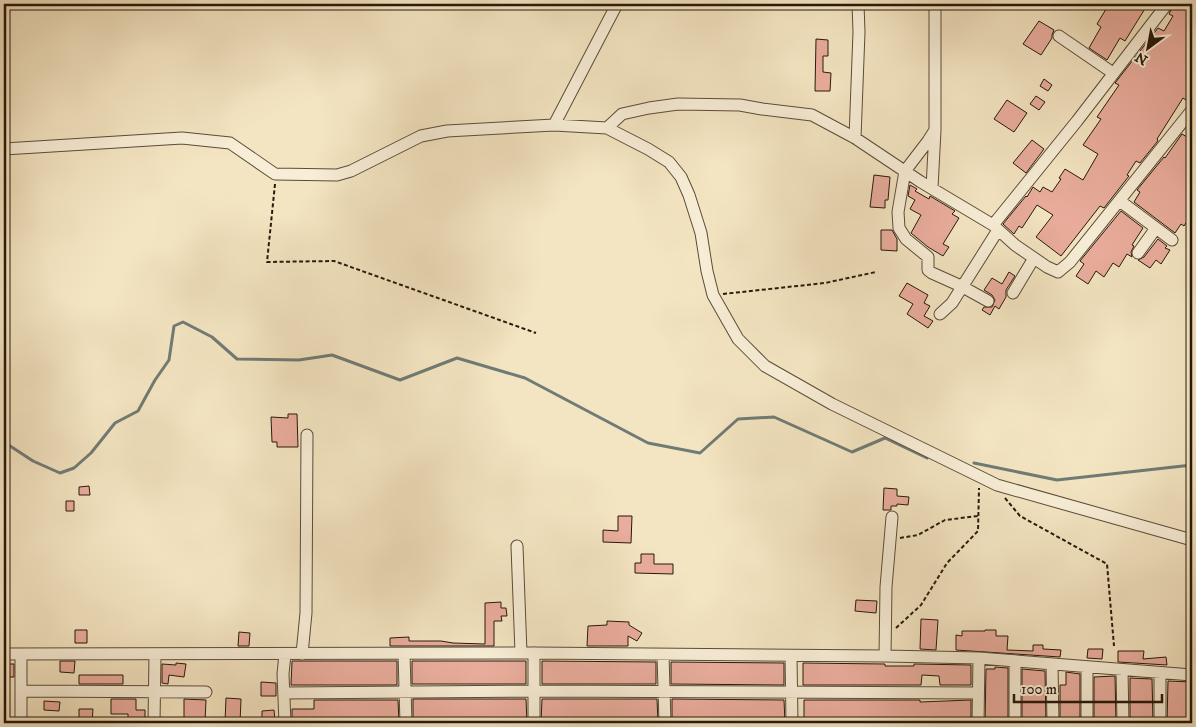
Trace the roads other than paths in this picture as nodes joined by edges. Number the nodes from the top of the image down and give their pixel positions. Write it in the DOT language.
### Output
graph roads {
  1 [pos="617,4"];
  2 [pos="858,4"];
  3 [pos="935,4"];
  4 [pos="1162,6"];
  5 [pos="1059,36"];
  6 [pos="1113,73"];
  7 [pos="1192,110"];
  8 [pos="554,125"];
  9 [pos="607,128"];
  10 [pos="935,130"];
  11 [pos="855,138"];
  12 [pos="4,150"];
  13 [pos="905,171"];
  14 [pos="932,188"];
  15 [pos="1120,201"];
  16 [pos="995,228"];
  17 [pos="1156,228"];
  18 [pos="1172,240"];
  19 [pos="1138,253"];
  20 [pos="1034,258"];
  21 [pos="961,286"];
  22 [pos="1013,293"];
  23 [pos="988,301"];
  24 [pos="940,314"];
  25 [pos="307,435"];
  26 [pos="892,517"];
  27 [pos="1192,540"];
  28 [pos="517,546"];
  29 [pos="521,653"];
  30 [pos="534,653"];
  31 [pos="4,654"];
  32 [pos="21,654"];
  33 [pos="155,654"];
  34 [pos="285,654"];
  35 [pos="302,654"];
  36 [pos="404,654"];
  37 [pos="663,655"];
  38 [pos="791,656"];
  39 [pos="885,656"];
  40 [pos="979,658"];
  41 [pos="1015,660"];
  42 [pos="1052,664"];
  43 [pos="1087,667"];
  44 [pos="1122,670"];
  45 [pos="1160,673"];
  46 [pos="1192,675"];
  47 [pos="154,690"];
  48 [pos="21,691"];
  49 [pos="534,691"];
  50 [pos="206,692"];
  51 [pos="285,692"];
  52 [pos="406,692"];
  53 [pos="664,693"];
  54 [pos="978,693"];
  55 [pos="792,694"];
  56 [pos="21,723"];
  57 [pos="154,723"];
  58 [pos="286,723"];
  59 [pos="406,723"];
  60 [pos="534,723"];
  61 [pos="665,723"];
  62 [pos="792,723"];
  63 [pos="978,723"];
  64 [pos="1015,723"];
  65 [pos="1053,723"];
  66 [pos="1087,723"];
  67 [pos="1123,723"];
  68 [pos="1160,723"];
  1 -- 8 [label="street"];
  2 -- 11 [label="street"];
  3 -- 10 [label="street"];
  4 -- 6 [label="street"];
  5 -- 6 [label="street"];
  6 -- 16 [label="street"];
  7 -- 15 [label="street"];
  8 -- 9 [label="street"];
  8 -- 12 [label="street"];
  9 -- 11 [label="street"];
  9 -- 27 [label="street"];
  10 -- 13 [label="street"];
  10 -- 14 [label="street"];
  11 -- 13 [label="street"];
  13 -- 14 [label="street"];
  13 -- 21 [label="street"];
  14 -- 16 [label="street"];
  15 -- 17 [label="street"];
  15 -- 20 [label="street"];
  16 -- 20 [label="street"];
  16 -- 21 [label="street"];
  17 -- 18 [label="street"];
  17 -- 19 [label="street"];
  20 -- 22 [label="street"];
  21 -- 23 [label="street"];
  21 -- 24 [label="street"];
  25 -- 35 [label="street"];
  26 -- 39 [label="street"];
  28 -- 29 [label="street"];
  29 -- 30 [label="street"];
  29 -- 36 [label="street"];
  30 -- 37 [label="street"];
  30 -- 49 [label="street"];
  31 -- 32 [label="street"];
  32 -- 33 [label="street"];
  32 -- 48 [label="street"];
  33 -- 34 [label="street"];
  33 -- 47 [label="street"];
  34 -- 35 [label="street"];
  34 -- 51 [label="street"];
  35 -- 36 [label="street"];
  36 -- 52 [label="street"];
  37 -- 38 [label="street"];
  37 -- 53 [label="street"];
  38 -- 39 [label="street"];
  38 -- 55 [label="street"];
  39 -- 40 [label="street"];
  40 -- 41 [label="street"];
  40 -- 54 [label="street"];
  41 -- 42 [label="street"];
  41 -- 64 [label="street"];
  42 -- 43 [label="street"];
  42 -- 65 [label="street"];
  43 -- 44 [label="street"];
  43 -- 66 [label="street"];
  44 -- 45 [label="street"];
  44 -- 67 [label="street"];
  45 -- 46 [label="street"];
  45 -- 68 [label="street"];
  47 -- 48 [label="street"];
  47 -- 50 [label="street"];
  47 -- 57 [label="street"];
  48 -- 56 [label="street"];
  49 -- 52 [label="street"];
  49 -- 53 [label="street"];
  49 -- 60 [label="street"];
  51 -- 52 [label="street"];
  51 -- 58 [label="street"];
  52 -- 59 [label="street"];
  53 -- 55 [label="street"];
  53 -- 61 [label="street"];
  54 -- 55 [label="street"];
  54 -- 63 [label="street"];
  55 -- 62 [label="street"];
}
